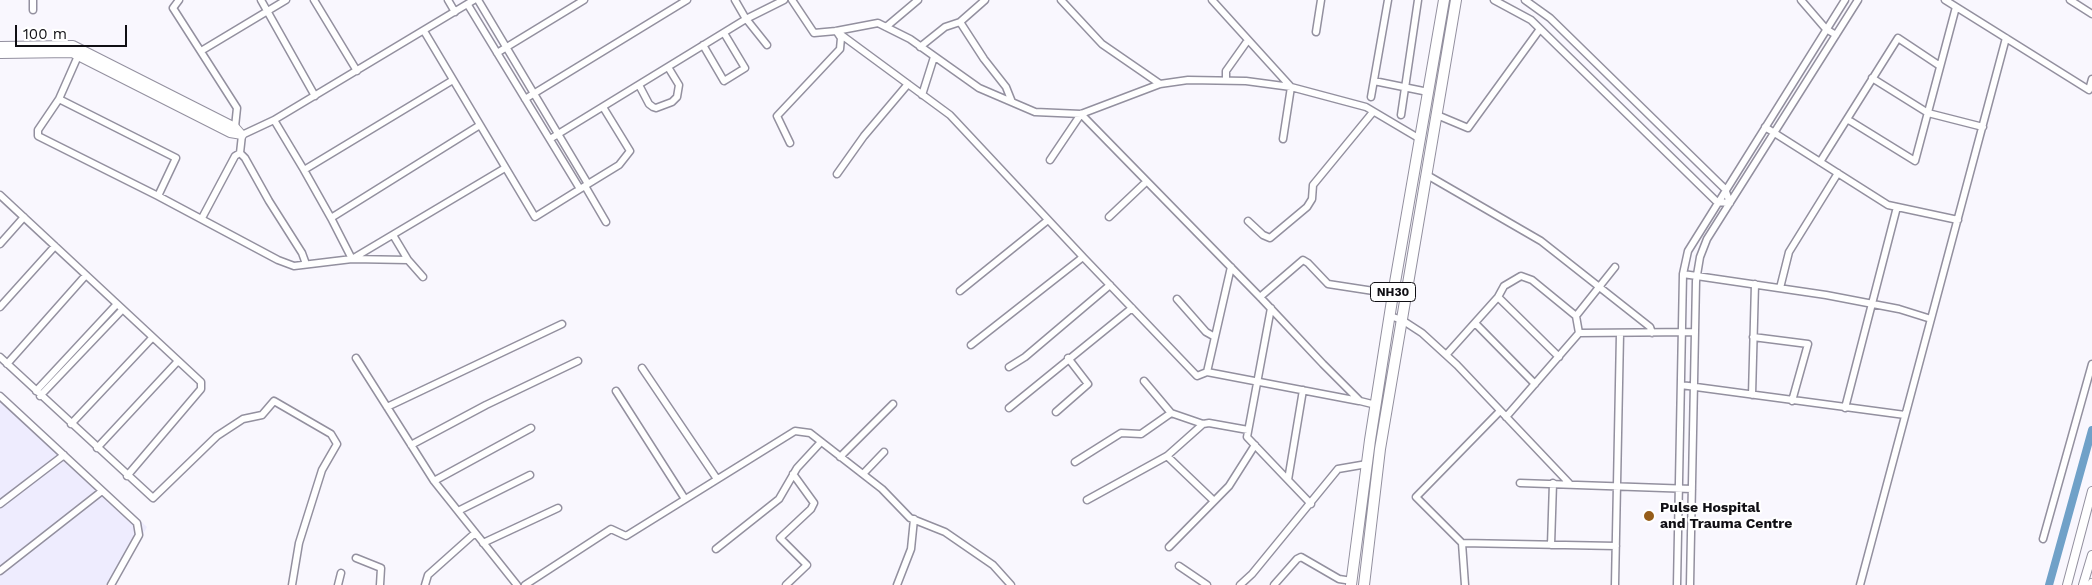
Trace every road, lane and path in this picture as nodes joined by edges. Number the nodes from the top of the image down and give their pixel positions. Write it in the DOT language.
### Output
graph roads {
  1 [pos="33,0"];
  2 [pos="180,0"];
  3 [pos="261,0"];
  4 [pos="286,0"];
  5 [pos="314,0"];
  6 [pos="448,0"];
  7 [pos="476,0"];
  8 [pos="584,0"];
  9 [pos="687,0"];
  10 [pos="735,0"];
  11 [pos="784,0"];
  12 [pos="792,0"];
  13 [pos="918,0"];
  14 [pos="985,0"];
  15 [pos="1060,0"];
  16 [pos="1212,0"];
  17 [pos="1321,0"];
  18 [pos="1388,0"];
  19 [pos="1418,0"];
  20 [pos="1444,0"];
  21 [pos="1456,0"];
  22 [pos="1494,0"];
  23 [pos="1525,0"];
  24 [pos="1801,0"];
  25 [pos="1844,0"];
  26 [pos="1858,0"];
  27 [pos="1945,0"];
  28 [pos="2074,1"];
  29 [pos="468,5"];
  30 [pos="1956,7"];
  31 [pos="33,10"];
  32 [pos="266,11"];
  33 [pos="455,12"];
  34 [pos="2092,14"];
  35 [pos="747,20"];
  36 [pos="960,22"];
  37 [pos="886,27"];
  38 [pos="1826,29"];
  39 [pos="1540,30"];
  40 [pos="424,31"];
  41 [pos="836,31"];
  42 [pos="1316,32"];
  43 [pos="724,33"];
  44 [pos="1836,35"];
  45 [pos="2006,38"];
  46 [pos="1248,40"];
  47 [pos="0,46"];
  48 [pos="703,46"];
  49 [pos="767,46"];
  50 [pos="920,46"];
  51 [pos="506,48"];
  52 [pos="32,50"];
  53 [pos="201,51"];
  54 [pos="78,52"];
  55 [pos="497,53"];
  56 [pos="0,54"];
  57 [pos="934,57"];
  58 [pos="1940,66"];
  59 [pos="668,67"];
  60 [pos="114,70"];
  61 [pos="357,71"];
  62 [pos="1872,78"];
  63 [pos="2092,79"];
  64 [pos="453,80"];
  65 [pos="1226,80"];
  66 [pos="1374,81"];
  67 [pos="908,84"];
  68 [pos="1160,84"];
  69 [pos="639,85"];
  70 [pos="1291,87"];
  71 [pos="1406,87"];
  72 [pos="1428,92"];
  73 [pos="534,95"];
  74 [pos="922,95"];
  75 [pos="315,96"];
  76 [pos="1371,97"];
  77 [pos="59,98"];
  78 [pos="525,99"];
  79 [pos="1012,102"];
  80 [pos="603,107"];
  81 [pos="1373,112"];
  82 [pos="1928,113"];
  83 [pos="1082,114"];
  84 [pos="1437,114"];
  85 [pos="1401,115"];
  86 [pos="1847,119"];
  87 [pos="274,120"];
  88 [pos="480,125"];
  89 [pos="235,127"];
  90 [pos="1765,127"];
  91 [pos="1983,127"];
  92 [pos="1774,133"];
  93 [pos="242,135"];
  94 [pos="558,135"];
  95 [pos="1420,138"];
  96 [pos="550,139"];
  97 [pos="1283,139"];
  98 [pos="790,143"];
  99 [pos="240,153"];
  100 [pos="1050,160"];
  101 [pos="1820,162"];
  102 [pos="506,168"];
  103 [pos="304,170"];
  104 [pos="837,174"];
  105 [pos="1838,174"];
  106 [pos="1427,175"];
  107 [pos="1146,182"];
  108 [pos="584,186"];
  109 [pos="1725,189"];
  110 [pos="0,195"];
  111 [pos="158,196"];
  112 [pos="1717,202"];
  113 [pos="1730,203"];
  114 [pos="1897,207"];
  115 [pos="24,217"];
  116 [pos="1109,217"];
  117 [pos="202,218"];
  118 [pos="331,218"];
  119 [pos="1048,220"];
  120 [pos="1958,220"];
  121 [pos="1248,221"];
  122 [pos="606,222"];
  123 [pos="393,235"];
  124 [pos="0,244"];
  125 [pos="55,246"];
  126 [pos="1083,257"];
  127 [pos="352,259"];
  128 [pos="408,260"];
  129 [pos="306,264"];
  130 [pos="1231,267"];
  131 [pos="1615,267"];
  132 [pos="1683,274"];
  133 [pos="86,275"];
  134 [pos="1697,276"];
  135 [pos="423,277"];
  136 [pos="1755,284"];
  137 [pos="1110,285"];
  138 [pos="1600,286"];
  139 [pos="1780,288"];
  140 [pos="960,291"];
  141 [pos="1393,294"];
  142 [pos="1260,296"];
  143 [pos="1498,297"];
  144 [pos="1177,299"];
  145 [pos="1872,304"];
  146 [pos="116,305"];
  147 [pos="0,307"];
  148 [pos="1132,308"];
  149 [pos="1271,308"];
  150 [pos="122,310"];
  151 [pos="1390,316"];
  152 [pos="1576,316"];
  153 [pos="1931,319"];
  154 [pos="1402,320"];
  155 [pos="1475,323"];
  156 [pos="562,324"];
  157 [pos="1682,332"];
  158 [pos="1695,332"];
  159 [pos="1579,333"];
  160 [pos="1652,333"];
  161 [pos="1620,334"];
  162 [pos="1215,337"];
  163 [pos="1754,337"];
  164 [pos="152,338"];
  165 [pos="971,345"];
  166 [pos="1446,355"];
  167 [pos="1559,357"];
  168 [pos="0,358"];
  169 [pos="356,358"];
  170 [pos="1068,358"];
  171 [pos="178,361"];
  172 [pos="578,361"];
  173 [pos="6,364"];
  174 [pos="2092,364"];
  175 [pos="1009,367"];
  176 [pos="642,368"];
  177 [pos="1207,372"];
  178 [pos="1144,381"];
  179 [pos="1256,381"];
  180 [pos="1535,384"];
  181 [pos="1681,385"];
  182 [pos="1694,387"];
  183 [pos="1303,390"];
  184 [pos="616,391"];
  185 [pos="38,393"];
  186 [pos="1752,395"];
  187 [pos="0,396"];
  188 [pos="1360,401"];
  189 [pos="1792,401"];
  190 [pos="893,404"];
  191 [pos="1376,405"];
  192 [pos="387,407"];
  193 [pos="1009,408"];
  194 [pos="1845,408"];
  195 [pos="1500,411"];
  196 [pos="1056,412"];
  197 [pos="1171,413"];
  198 [pos="1906,415"];
  199 [pos="1506,418"];
  200 [pos="71,424"];
  201 [pos="1203,424"];
  202 [pos="531,428"];
  203 [pos="1248,430"];
  204 [pos="821,442"];
  205 [pos="411,445"];
  206 [pos="1255,445"];
  207 [pos="97,448"];
  208 [pos="884,452"];
  209 [pos="64,455"];
  210 [pos="1167,456"];
  211 [pos="840,457"];
  212 [pos="1075,462"];
  213 [pos="1367,464"];
  214 [pos="793,474"];
  215 [pos="863,474"];
  216 [pos="530,475"];
  217 [pos="126,476"];
  218 [pos="717,479"];
  219 [pos="1288,480"];
  220 [pos="434,481"];
  221 [pos="1520,483"];
  222 [pos="1553,483"];
  223 [pos="1569,484"];
  224 [pos="1617,486"];
  225 [pos="1678,488"];
  226 [pos="1692,489"];
  227 [pos="102,491"];
  228 [pos="2092,491"];
  229 [pos="685,499"];
  230 [pos="1087,500"];
  231 [pos="1214,501"];
  232 [pos="0,504"];
  233 [pos="1311,504"];
  234 [pos="558,508"];
  235 [pos="458,511"];
  236 [pos="914,519"];
  237 [pos="475,533"];
  238 [pos="2043,540"];
  239 [pos="483,542"];
  240 [pos="1462,543"];
  241 [pos="1551,545"];
  242 [pos="1616,546"];
  243 [pos="1169,547"];
  244 [pos="716,549"];
  245 [pos="2092,555"];
  246 [pos="356,558"];
  247 [pos="1179,566"];
  248 [pos="0,571"];
  249 [pos="341,573"];
  250 [pos="1352,583"];
  251 [pos="112,585"];
  252 [pos="292,585"];
  253 [pos="338,585"];
  254 [pos="380,585"];
  255 [pos="425,585"];
  256 [pos="516,585"];
  257 [pos="525,585"];
  258 [pos="786,585"];
  259 [pos="897,585"];
  260 [pos="1011,585"];
  261 [pos="1207,585"];
  262 [pos="1240,585"];
  263 [pos="1274,585"];
  264 [pos="1364,585"];
  265 [pos="1465,585"];
  266 [pos="1615,585"];
  267 [pos="1677,585"];
  268 [pos="1690,585"];
  269 [pos="1860,585"];
  270 [pos="2067,585"];
  271 [pos="2083,585"];
  1 -- 31 [label="street"];
  2 -- 53 [label="street"];
  3 -- 32 [label="street"];
  4 -- 32 [label="street"];
  5 -- 61 [label="street"];
  6 -- 33 [label="street"];
  7 -- 29 [label="street"];
  7 -- 51 [label="street"];
  8 -- 51 [label="street"];
  9 -- 73 [label="street"];
  10 -- 35 [label="street"];
  11 -- 35 [label="street"];
  12 -- 41 [label="street"];
  13 -- 37 [label="street"];
  14 -- 36 [label="street"];
  15 -- 68 [label="street"];
  16 -- 46 [label="street"];
  17 -- 42 [label="street"];
  18 -- 66 [label="street"];
  19 -- 71 [label="street"];
  20 -- 72 [label="highway, NH30"];
  21 -- 84 [label="highway, NH30"];
  22 -- 39 [label="street"];
  23 -- 109 [label="street"];
  24 -- 38 [label="street"];
  25 -- 38 [label="street"];
  26 -- 44 [label="street"];
  27 -- 30 [label="street"];
  28 -- 34 [label="street"];
  29 -- 33 [label="street"];
  29 -- 55 [label="street"];
  30 -- 45 [label="street"];
  30 -- 58 [label="street"];
  32 -- 53 [label="street"];
  32 -- 75 [label="street"];
  33 -- 40 [label="street"];
  35 -- 43 [label="street"];
  35 -- 49 [label="street"];
  36 -- 50 [label="street"];
  36 -- 79 [label="street"];
  37 -- 41 [label="street"];
  37 -- 50 [label="street"];
  38 -- 44 [label="street"];
  38 -- 90 [label="street"];
  39 -- 84 [label="street"];
  39 -- 112 [label="street"];
  40 -- 61 [label="street"];
  40 -- 64 [label="street"];
  41 -- 67 [label="street"];
  41 -- 98 [label="street"];
  43 -- 48 [label="street"];
  43 -- 48 [label="street"];
  44 -- 92 [label="street"];
  45 -- 63 [label="street"];
  45 -- 91 [label="street"];
  46 -- 65 [label="street"];
  46 -- 70 [label="street"];
  47 -- 52 [label="street"];
  48 -- 59 [label="street"];
  50 -- 57 [label="street"];
  51 -- 55 [label="street"];
  51 -- 73 [label="street"];
  52 -- 54 [label="street"];
  52 -- 56 [label="street"];
  53 -- 89 [label="street"];
  54 -- 60 [label="street"];
  54 -- 77 [label="street"];
  55 -- 78 [label="street"];
  57 -- 74 [label="street"];
  57 -- 79 [label="street"];
  58 -- 62 [label="street"];
  58 -- 82 [label="street"];
  59 -- 69 [label="street"];
  59 -- 69 [label="street"];
  60 -- 89 [label="street"];
  60 -- 93 [label="street"];
  61 -- 75 [label="street"];
  62 -- 82 [label="street"];
  62 -- 86 [label="street"];
  64 -- 88 [label="street"];
  64 -- 103 [label="street"];
  65 -- 68 [label="street"];
  65 -- 70 [label="street"];
  66 -- 71 [label="street"];
  66 -- 76 [label="street"];
  67 -- 74 [label="street"];
  67 -- 104 [label="street"];
  68 -- 83 [label="street"];
  69 -- 80 [label="street"];
  70 -- 81 [label="street"];
  70 -- 97 [label="street"];
  71 -- 72 [label="street"];
  71 -- 85 [label="street"];
  72 -- 95 [label="highway, NH30"];
  73 -- 78 [label="street"];
  73 -- 94 [label="street"];
  74 -- 119 [label="street"];
  75 -- 87 [label="street"];
  77 -- 111 [label="street"];
  77 -- 111 [label="street"];
  78 -- 96 [label="street"];
  79 -- 83 [label="street"];
  80 -- 94 [label="street"];
  80 -- 108 [label="street"];
  81 -- 95 [label="street"];
  81 -- 121 [label="street"];
  82 -- 86 [label="street"];
  82 -- 91 [label="street"];
  83 -- 100 [label="street"];
  83 -- 107 [label="street"];
  84 -- 106 [label="highway, NH30"];
  86 -- 101 [label="street"];
  87 -- 93 [label="street"];
  87 -- 103 [label="street"];
  88 -- 102 [label="street"];
  88 -- 118 [label="street"];
  89 -- 93 [label="street"];
  90 -- 92 [label="street"];
  90 -- 109 [label="street"];
  91 -- 120 [label="street"];
  92 -- 101 [label="street"];
  92 -- 113 [label="street"];
  93 -- 99 [label="street"];
  94 -- 96 [label="street"];
  94 -- 108 [label="street"];
  95 -- 141 [label="highway, NH30"];
  96 -- 108 [label="street"];
  99 -- 117 [label="street"];
  99 -- 129 [label="street"];
  101 -- 105 [label="street"];
  102 -- 108 [label="street"];
  102 -- 123 [label="street"];
  103 -- 118 [label="street"];
  105 -- 114 [label="street"];
  105 -- 139 [label="street"];
  106 -- 138 [label="street"];
  106 -- 154 [label="highway, NH30"];
  107 -- 116 [label="street"];
  107 -- 130 [label="street"];
  108 -- 122 [label="street"];
  109 -- 112 [label="street"];
  109 -- 113 [label="street"];
  110 -- 115 [label="street"];
  111 -- 117 [label="street"];
  112 -- 113 [label="street"];
  112 -- 132 [label="street"];
  113 -- 134 [label="street"];
  114 -- 120 [label="street"];
  114 -- 145 [label="street"];
  115 -- 124 [label="street"];
  115 -- 125 [label="street"];
  117 -- 129 [label="street"];
  118 -- 127 [label="street"];
  119 -- 126 [label="street"];
  119 -- 140 [label="street"];
  120 -- 153 [label="street"];
  123 -- 127 [label="street"];
  123 -- 128 [label="street"];
  125 -- 133 [label="street"];
  125 -- 147 [label="street"];
  126 -- 137 [label="street"];
  126 -- 165 [label="street"];
  127 -- 128 [label="street"];
  127 -- 129 [label="street"];
  128 -- 135 [label="street"];
  130 -- 142 [label="street"];
  130 -- 162 [label="street"];
  131 -- 138 [label="street"];
  132 -- 134 [label="street"];
  132 -- 157 [label="street"];
  133 -- 146 [label="street"];
  133 -- 173 [label="street"];
  134 -- 136 [label="street"];
  134 -- 158 [label="street"];
  136 -- 139 [label="street"];
  136 -- 163 [label="street"];
  137 -- 148 [label="street"];
  137 -- 175 [label="street"];
  138 -- 152 [label="street"];
  138 -- 160 [label="street"];
  139 -- 145 [label="street"];
  141 -- 142 [label="street"];
  141 -- 151 [label="highway, NH30"];
  142 -- 149 [label="street"];
  143 -- 152 [label="street"];
  143 -- 155 [label="street"];
  143 -- 167 [label="street"];
  144 -- 162 [label="street"];
  145 -- 153 [label="street"];
  145 -- 194 [label="street"];
  146 -- 150 [label="street"];
  146 -- 185 [label="street"];
  148 -- 170 [label="street"];
  148 -- 177 [label="street"];
  149 -- 179 [label="street"];
  149 -- 188 [label="street"];
  150 -- 164 [label="street"];
  150 -- 185 [label="street"];
  151 -- 154 [label="street"];
  151 -- 191 [label="highway, NH30"];
  152 -- 159 [label="street"];
  153 -- 198 [label="street"];
  154 -- 166 [label="street"];
  154 -- 264 [label="highway, NH30"];
  155 -- 166 [label="street"];
  155 -- 180 [label="street"];
  156 -- 192 [label="street"];
  157 -- 158 [label="street"];
  157 -- 160 [label="street"];
  157 -- 181 [label="street"];
  158 -- 182 [label="street"];
  159 -- 161 [label="street"];
  159 -- 167 [label="street"];
  160 -- 161 [label="street"];
  161 -- 224 [label="street"];
  162 -- 177 [label="street"];
  163 -- 186 [label="street"];
  163 -- 189 [label="street"];
  164 -- 171 [label="street"];
  164 -- 200 [label="street"];
  166 -- 195 [label="street"];
  167 -- 180 [label="street"];
  168 -- 173 [label="street"];
  169 -- 192 [label="street"];
  170 -- 193 [label="street"];
  170 -- 196 [label="street"];
  171 -- 207 [label="street"];
  171 -- 217 [label="street"];
  172 -- 205 [label="street"];
  173 -- 185 [label="street"];
  174 -- 238 [label="street"];
  176 -- 218 [label="street"];
  177 -- 179 [label="street"];
  178 -- 197 [label="street"];
  179 -- 183 [label="street"];
  179 -- 203 [label="street"];
  180 -- 199 [label="street"];
  181 -- 182 [label="street"];
  181 -- 225 [label="street"];
  182 -- 186 [label="street"];
  182 -- 226 [label="street"];
  183 -- 188 [label="street"];
  183 -- 219 [label="street"];
  184 -- 229 [label="street"];
  185 -- 200 [label="street"];
  186 -- 189 [label="street"];
  187 -- 209 [label="street"];
  188 -- 191 [label="street"];
  189 -- 194 [label="street"];
  190 -- 211 [label="street"];
  191 -- 213 [label="highway, NH30"];
  192 -- 205 [label="street"];
  194 -- 198 [label="street"];
  195 -- 199 [label="street"];
  195 -- 240 [label="street"];
  197 -- 201 [label="street"];
  197 -- 212 [label="street"];
  198 -- 269 [label="street"];
  199 -- 223 [label="street"];
  200 -- 207 [label="street"];
  201 -- 203 [label="street"];
  201 -- 210 [label="street"];
  202 -- 220 [label="street"];
  203 -- 206 [label="street"];
  204 -- 211 [label="street"];
  204 -- 214 [label="street"];
  204 -- 218 [label="street"];
  205 -- 220 [label="street"];
  206 -- 219 [label="street"];
  206 -- 231 [label="street"];
  207 -- 217 [label="street"];
  208 -- 215 [label="street"];
  209 -- 227 [label="street"];
  209 -- 232 [label="street"];
  210 -- 230 [label="street"];
  210 -- 231 [label="street"];
  211 -- 215 [label="street"];
  213 -- 233 [label="street"];
  213 -- 250 [label="highway, NH30"];
  214 -- 244 [label="street"];
  214 -- 258 [label="street"];
  215 -- 236 [label="street"];
  216 -- 235 [label="street"];
  217 -- 252 [label="street"];
  218 -- 229 [label="street"];
  219 -- 233 [label="street"];
  220 -- 235 [label="street"];
  221 -- 222 [label="street"];
  222 -- 223 [label="street"];
  222 -- 241 [label="street"];
  223 -- 224 [label="street"];
  224 -- 225 [label="street"];
  224 -- 242 [label="street"];
  225 -- 226 [label="street"];
  225 -- 267 [label="street"];
  226 -- 268 [label="street"];
  227 -- 248 [label="street"];
  227 -- 251 [label="street"];
  228 -- 270 [label="street"];
  229 -- 257 [label="street"];
  231 -- 243 [label="street"];
  233 -- 262 [label="street"];
  234 -- 239 [label="street"];
  235 -- 237 [label="street"];
  236 -- 259 [label="street"];
  236 -- 260 [label="street"];
  237 -- 239 [label="street"];
  237 -- 255 [label="street"];
  239 -- 256 [label="street"];
  240 -- 241 [label="street"];
  240 -- 265 [label="street"];
  241 -- 242 [label="street"];
  242 -- 266 [label="street"];
  245 -- 271 [label="street"];
  246 -- 254 [label="street"];
  247 -- 261 [label="street"];
  249 -- 253 [label="street"];
  250 -- 263 [label="street"];
}
